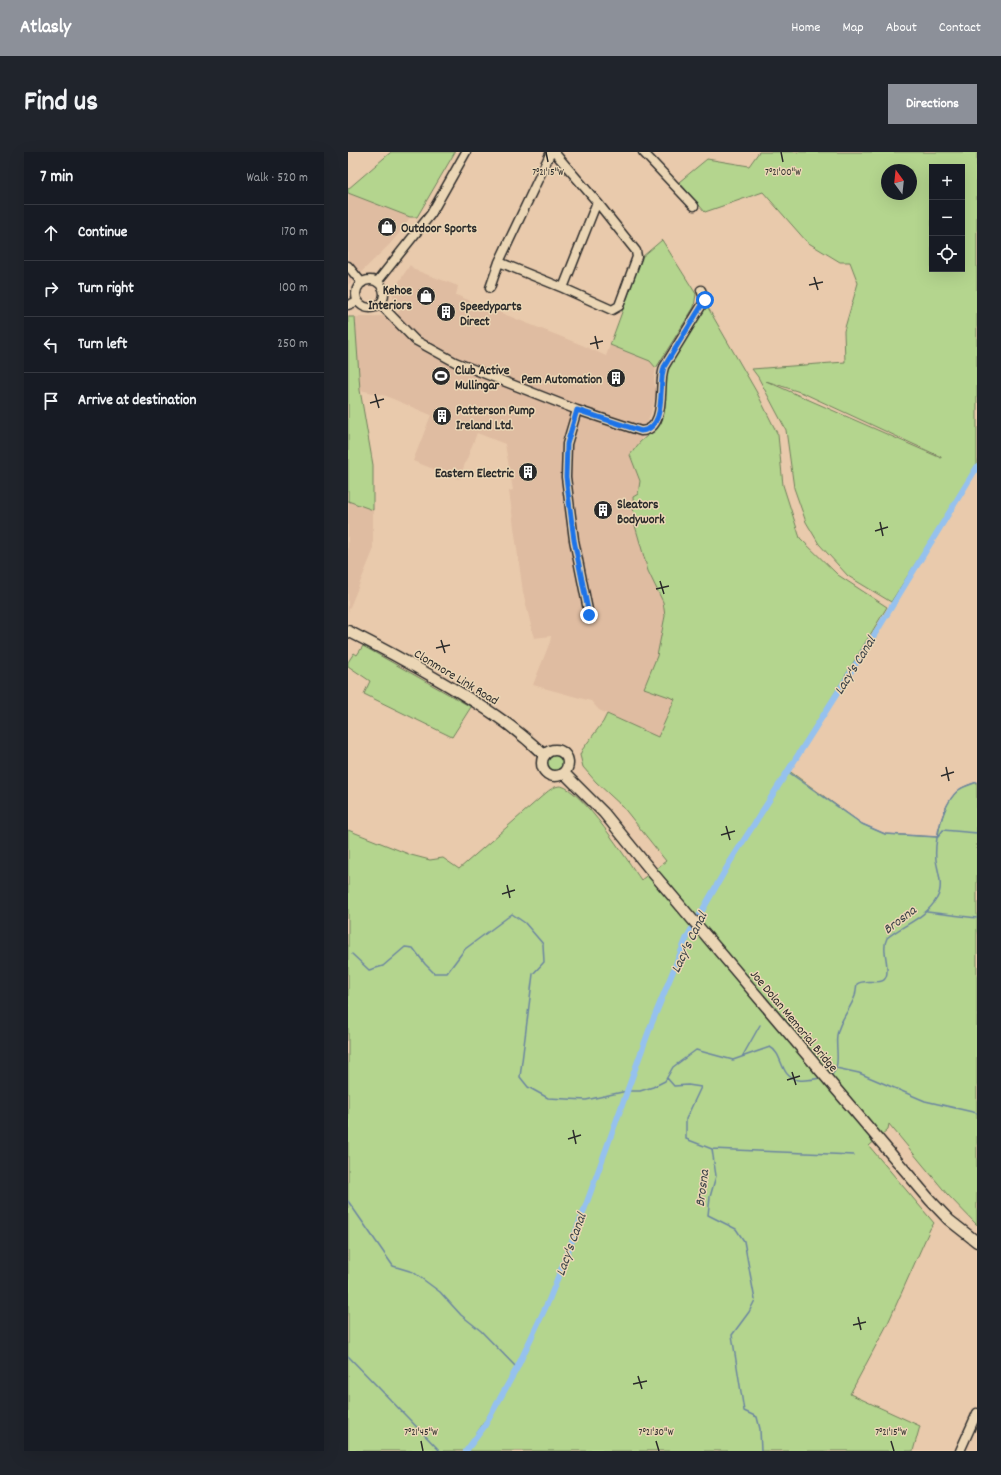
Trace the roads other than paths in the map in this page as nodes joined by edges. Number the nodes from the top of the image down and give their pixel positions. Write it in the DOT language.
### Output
graph roads {
  1 [pos="466,152"];
  2 [pos="553,152"];
  3 [pos="643,152"];
  4 [pos="597,202"];
  5 [pos="694,206"];
  6 [pos="499,262"];
  7 [pos="348,266"];
  8 [pos="378,282"];
  9 [pos="362,283"];
  10 [pos="490,288"];
  11 [pos="563,288"];
  12 [pos="701,290"];
  13 [pos="358,301"];
  14 [pos="380,304"];
  15 [pos="348,305"];
  16 [pos="577,410"];
  17 [pos="589,615"];
  18 [pos="348,631"];
  19 [pos="544,755"];
  20 [pos="564,772"];
  21 [pos="977,1242"];
  22 [pos="977,1413"];
  23 [pos="960,1451"];
  1 -- 8 [label="street"];
  2 -- 4 [label="street"];
  2 -- 6 [label="street"];
  3 -- 5 [label="street"];
  4 -- 11 [label="street"];
  4 -- 11 [label="street"];
  6 -- 10 [label="street"];
  6 -- 11 [label="street"];
  7 -- 9 [label="street"];
  8 -- 9 [label="street"];
  8 -- 14 [label="street"];
  9 -- 13 [label="street"];
  12 -- 16 [label="street"];
  13 -- 14 [label="street"];
  13 -- 15 [label="street"];
  14 -- 16 [label="street"];
  16 -- 17 [label="street"];
  18 -- 19 [label="main road, Clonmore Link Road"];
  19 -- 20 [label="main road"];
  19 -- 20 [label="main road"];
  20 -- 21 [label="main road, Joe Dolan Memorial Bridge"];
  22 -- 23 [label="street"];
}
